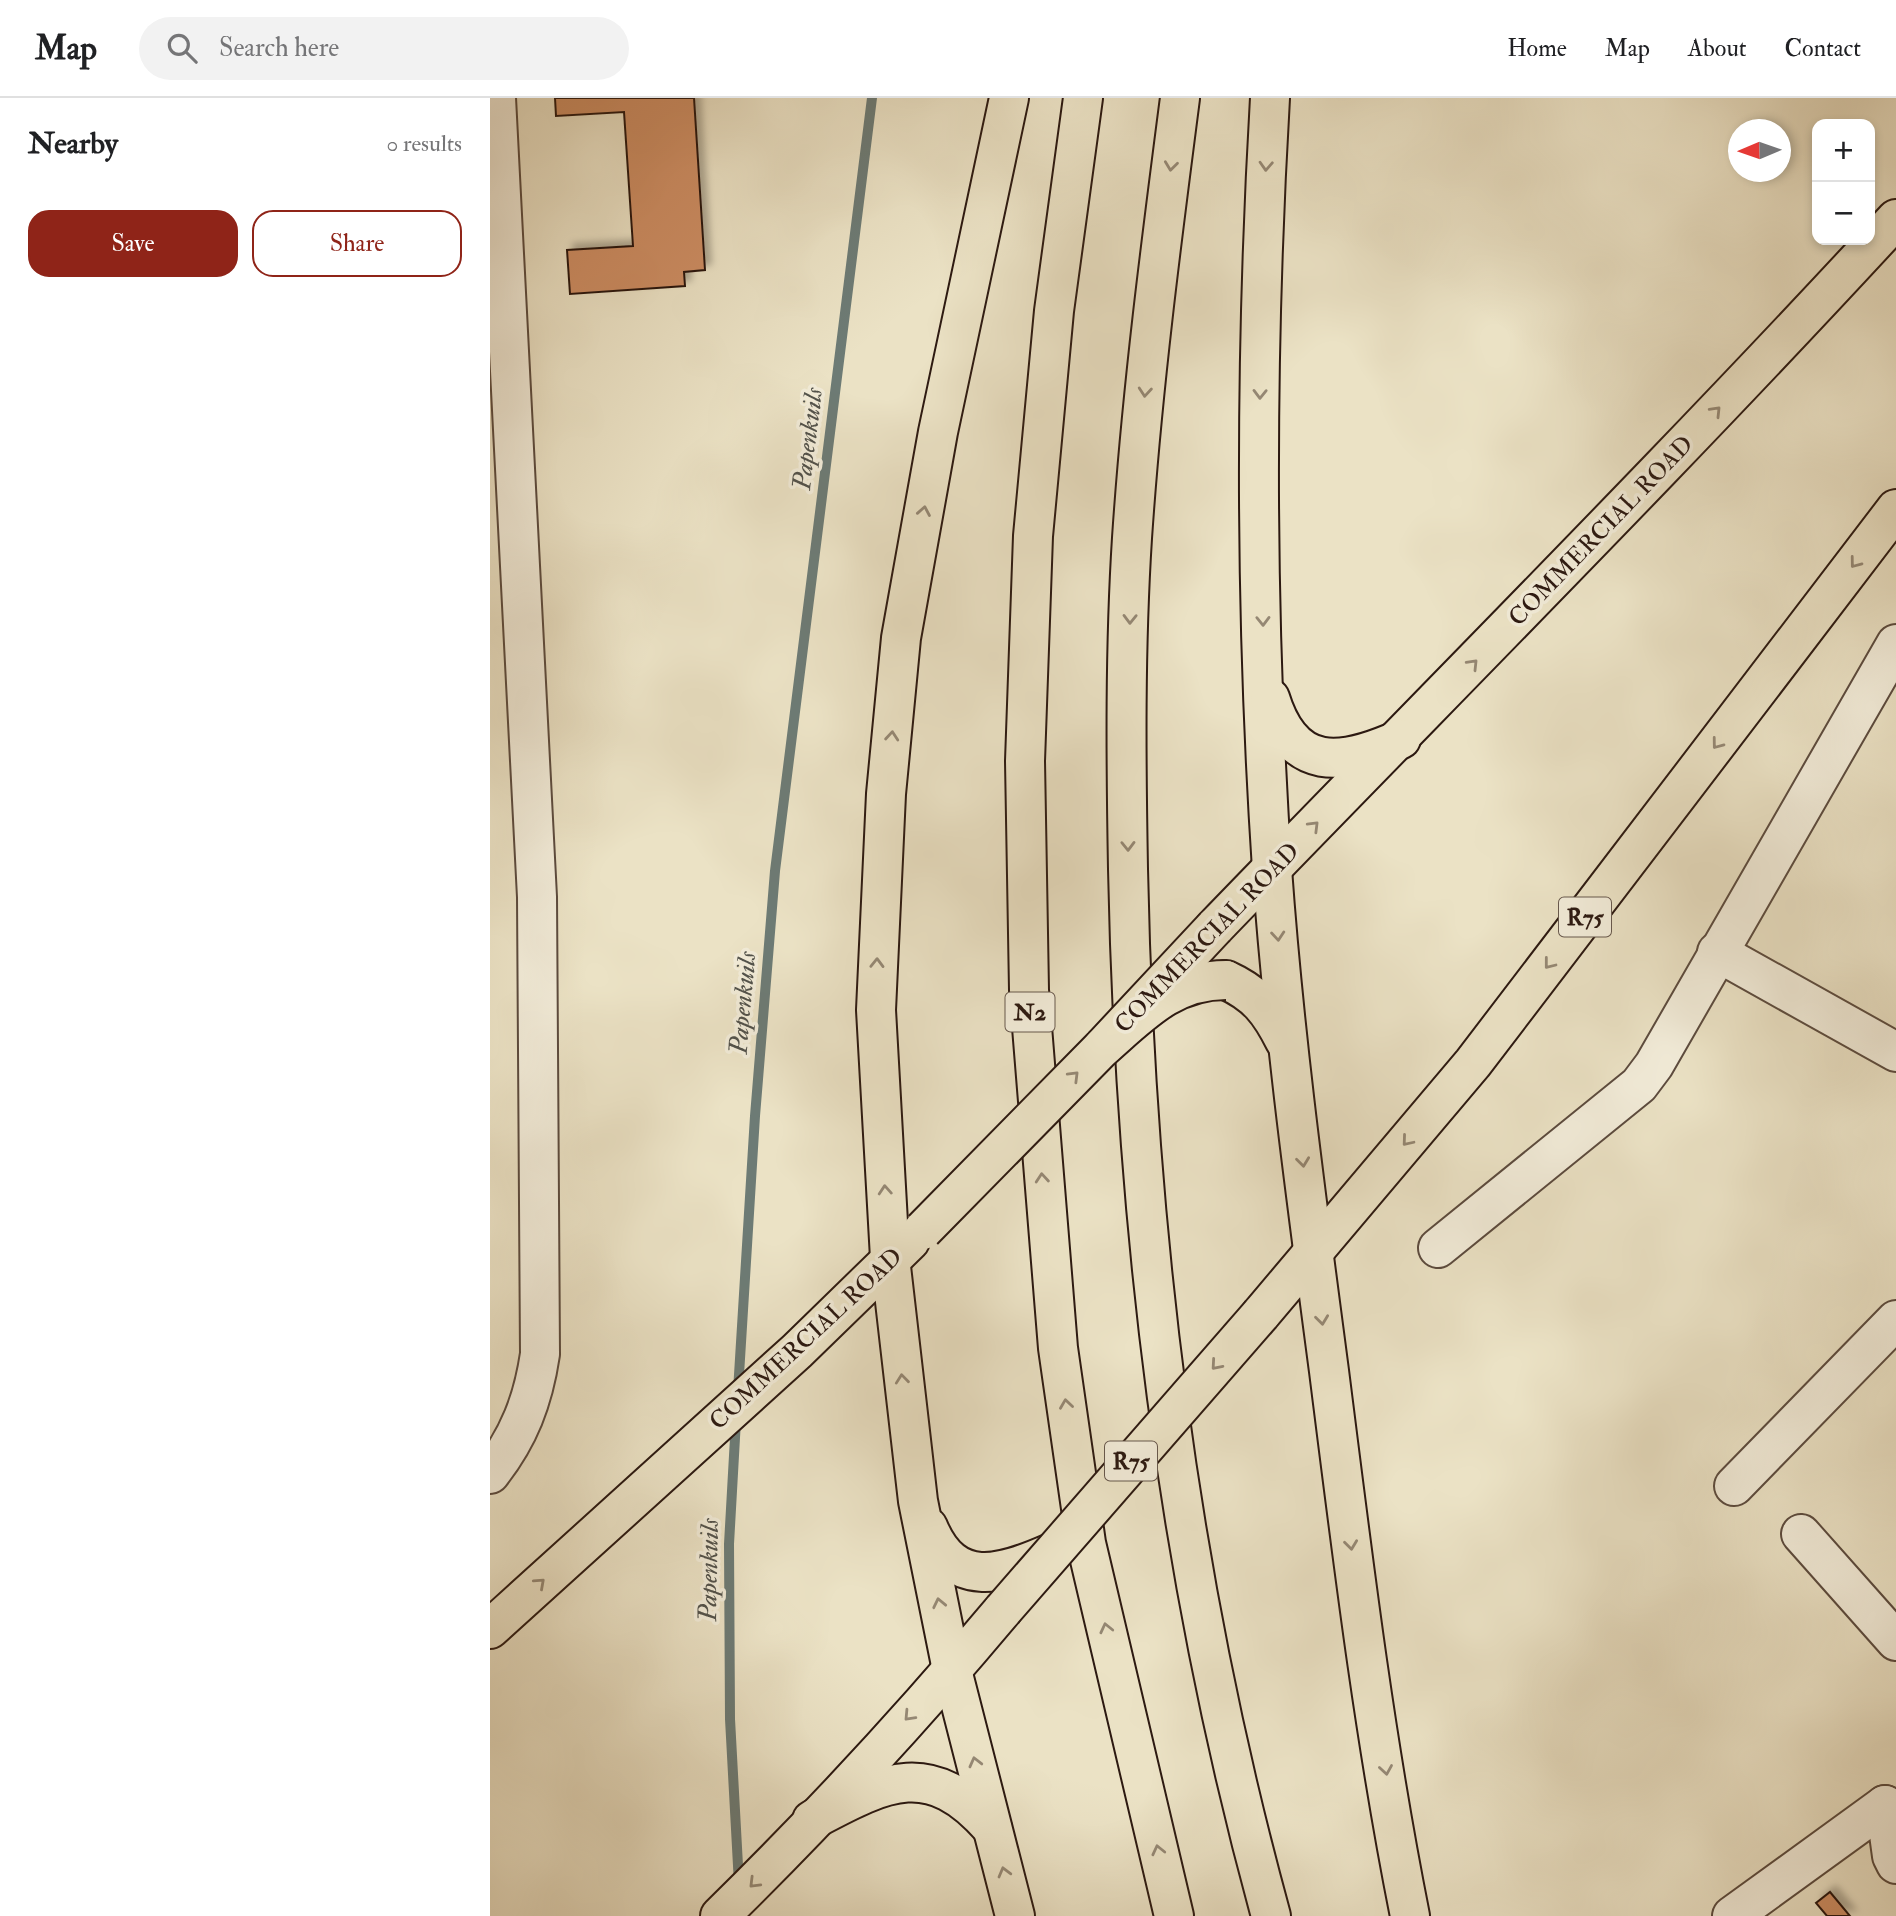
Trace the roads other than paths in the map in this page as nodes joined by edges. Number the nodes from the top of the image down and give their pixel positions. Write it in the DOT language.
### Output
graph roads {
  1 [pos="496,98"];
  2 [pos="1009,98"];
  3 [pos="1083,98"];
  4 [pos="1180,98"];
  5 [pos="1270,98"];
  6 [pos="1896,219"];
  7 [pos="1896,509"];
  8 [pos="1896,644"];
  9 [pos="1265,680"];
  10 [pos="1401,739"];
  11 [pos="1272,868"];
  12 [pos="1717,953"];
  13 [pos="1102,1048"];
  14 [pos="1288,1048"];
  15 [pos="1896,1052"];
  16 [pos="1438,1248"];
  17 [pos="1314,1252"];
  18 [pos="890,1258"];
  19 [pos="1896,1320"];
  20 [pos="490,1474"];
  21 [pos="1734,1486"];
  22 [pos="918,1501"];
  23 [pos="1801,1534"];
  24 [pos="1051,1553"];
  25 [pos="490,1629"];
  26 [pos="1896,1641"];
  27 [pos="952,1670"];
  28 [pos="1890,1792"];
  29 [pos="812,1820"];
  30 [pos="992,1828"];
  31 [pos="1896,1864"];
  32 [pos="720,1916"];
  33 [pos="1015,1916"];
  34 [pos="1174,1916"];
  35 [pos="1271,1916"];
  36 [pos="1410,1916"];
  37 [pos="1732,1916"];
  1 -- 20 [label="street"];
  18 -- 2 [label="main road, one-way"];
  34 -- 3 [label="main road, N2, one-way"];
  4 -- 35 [label="main road, one-way"];
  5 -- 9 [label="main road, one-way"];
  10 -- 6 [label="main road, COMMERCIAL ROAD, one-way"];
  7 -- 17 [label="main road, R75, one-way"];
  8 -- 12 [label="street"];
  9 -- 10 [label="main road"];
  9 -- 11 [label="main road"];
  11 -- 10 [label="main road, COMMERCIAL ROAD, one-way"];
  11 -- 13 [label="main road, COMMERCIAL ROAD, bridge"];
  11 -- 14 [label="main road, one-way"];
  12 -- 15 [label="street"];
  12 -- 16 [label="street"];
  13 -- 14 [label="main road, bridge"];
  18 -- 13 [label="main road, COMMERCIAL ROAD, one-way, bridge"];
  14 -- 17 [label="main road, one-way"];
  17 -- 24 [label="main road, R75, one-way, bridge"];
  17 -- 36 [label="main road, one-way"];
  22 -- 18 [label="main road, one-way"];
  25 -- 18 [label="main road, COMMERCIAL ROAD, one-way"];
  19 -- 21 [label="street"];
  22 -- 24 [label="main road"];
  27 -- 22 [label="main road, one-way"];
  23 -- 26 [label="street"];
  24 -- 27 [label="main road, R75, bridge"];
  27 -- 29 [label="main road, R75, one-way"];
  30 -- 27 [label="main road, one-way"];
  28 -- 31 [label="street"];
  28 -- 37 [label="street"];
  29 -- 30 [label="main road"];
  29 -- 32 [label="main road, R75, one-way"];
  33 -- 30 [label="main road, one-way"];
}
